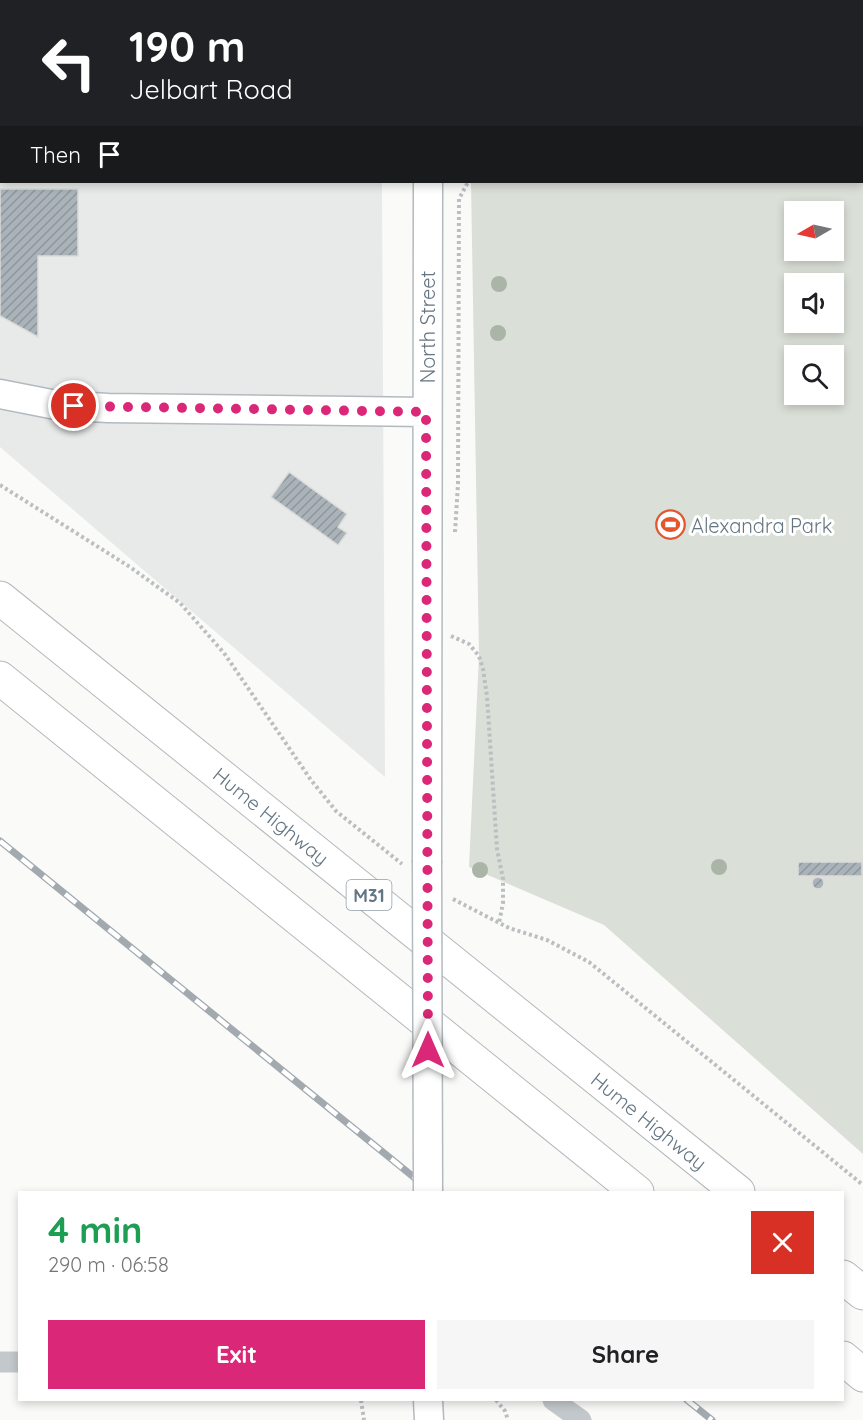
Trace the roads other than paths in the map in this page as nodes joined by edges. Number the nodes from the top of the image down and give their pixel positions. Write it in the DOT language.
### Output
graph roads {
  1 [pos="428,183"];
  2 [pos="0,394"];
  3 [pos="426,412"];
  4 [pos="0,598"];
  5 [pos="0,678"];
  6 [pos="428,1191"];
  7 [pos="637,1191"];
  8 [pos="737,1191"];
  9 [pos="844,1278"];
  10 [pos="863,1293"];
  11 [pos="844,1359"];
  12 [pos="0,1362"];
  13 [pos="18,1362"];
  14 [pos="863,1375"];
  15 [pos="555,1401"];
  16 [pos="581,1420"];
  1 -- 3 [label="street, North Street"];
  2 -- 3 [label="street"];
  3 -- 6 [label="street, North Street, bridge"];
  4 -- 8 [label="highway, Hume Highway / M31"];
  5 -- 7 [label="highway"];
  9 -- 10 [label="highway"];
  11 -- 14 [label="highway"];
  12 -- 13 [label="street"];
  15 -- 16 [label="street"];
}
